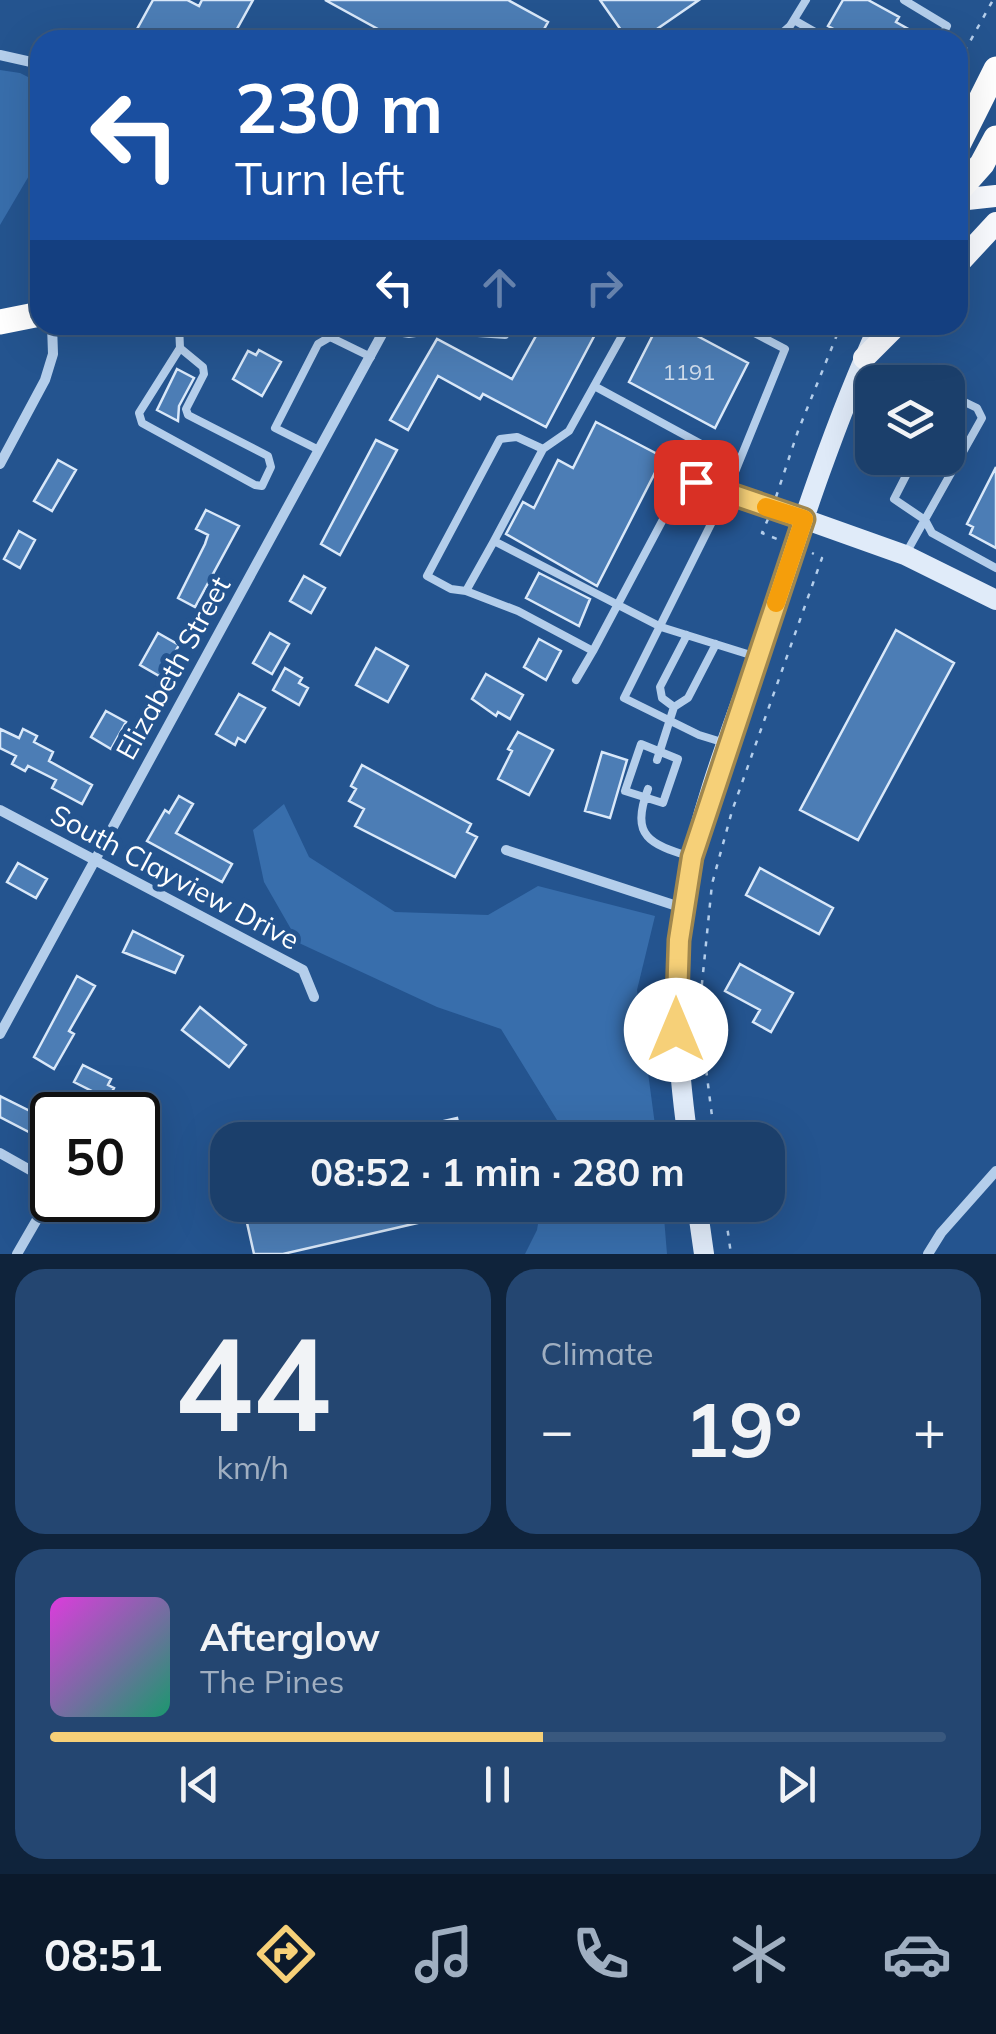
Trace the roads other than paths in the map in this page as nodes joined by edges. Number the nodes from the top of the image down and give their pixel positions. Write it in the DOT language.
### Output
graph roads {
  1 [pos="806,0"];
  2 [pos="904,0"];
  3 [pos="794,20"];
  4 [pos="787,30"];
  5 [pos="812,30"];
  6 [pos="945,30"];
  7 [pos="0,55"];
  8 [pos="30,62"];
  9 [pos="996,68"];
  10 [pos="968,96"];
  11 [pos="968,124"];
  12 [pos="996,138"];
  13 [pos="968,181"];
  14 [pos="996,196"];
  15 [pos="968,199"];
  16 [pos="996,223"];
  17 [pos="968,253"];
  18 [pos="30,316"];
  19 [pos="0,322"];
  20 [pos="52,335"];
  21 [pos="179,335"];
  22 [pos="382,335"];
  23 [pos="623,335"];
  24 [pos="757,335"];
  25 [pos="874,335"];
  26 [pos="887,335"];
  27 [pos="180,348"];
  28 [pos="370,356"];
  29 [pos="864,358"];
  30 [pos="596,387"];
  31 [pos="965,402"];
  32 [pos="965,448"];
  33 [pos="543,449"];
  34 [pos="319,450"];
  35 [pos="0,464"];
  36 [pos="738,464"];
  37 [pos="906,475"];
  38 [pos="950,475"];
  39 [pos="726,494"];
  40 [pos="804,519"];
  41 [pos="925,520"];
  42 [pos="494,541"];
  43 [pos="906,555"];
  44 [pos="996,568"];
  45 [pos="466,591"];
  46 [pos="996,600"];
  47 [pos="618,606"];
  48 [pos="661,626"];
  49 [pos="687,635"];
  50 [pos="716,644"];
  51 [pos="592,651"];
  52 [pos="758,657"];
  53 [pos="576,680"];
  54 [pos="674,706"];
  55 [pos="668,720"];
  56 [pos="728,744"];
  57 [pos="658,756"];
  58 [pos="646,793"];
  59 [pos="0,810"];
  60 [pos="506,850"];
  61 [pos="692,857"];
  62 [pos="94,859"];
  63 [pos="683,908"];
  64 [pos="314,997"];
  65 [pos="0,1034"];
  66 [pos="686,1122"];
  67 [pos="0,1153"];
  68 [pos="996,1171"];
  69 [pos="700,1222"];
  70 [pos="17,1254"];
  71 [pos="704,1254"];
  72 [pos="928,1254"];
  1 -- 3 [label="lane"];
  2 -- 6 [label="lane"];
  3 -- 4 [label="lane"];
  3 -- 5 [label="lane"];
  7 -- 8 [label="street"];
  9 -- 10 [label="highway"];
  9 -- 11 [label="highway"];
  12 -- 13 [label="highway"];
  14 -- 15 [label="main road"];
  16 -- 17 [label="main road"];
  18 -- 19 [label="highway"];
  20 -- 35 [label="street"];
  21 -- 27 [label="lane"];
  22 -- 28 [label="street, Elizabeth Street"];
  23 -- 30 [label="lane"];
  24 -- 36 [label="lane"];
  25 -- 29 [label="main road"];
  26 -- 29 [label="main road"];
  27 -- 27 [label="lane"];
  28 -- 34 [label="street, Elizabeth Street"];
  28 -- 34 [label="lane"];
  29 -- 40 [label="main road"];
  30 -- 33 [label="lane"];
  30 -- 36 [label="lane"];
  31 -- 32 [label="lane"];
  33 -- 42 [label="lane"];
  33 -- 45 [label="lane"];
  34 -- 62 [label="street, Elizabeth Street"];
  36 -- 39 [label="lane"];
  37 -- 41 [label="lane"];
  38 -- 41 [label="lane"];
  39 -- 40 [label="lane"];
  39 -- 47 [label="lane"];
  39 -- 48 [label="lane"];
  40 -- 43 [label="main road"];
  40 -- 52 [label="main road"];
  41 -- 43 [label="lane"];
  41 -- 44 [label="lane"];
  42 -- 45 [label="lane"];
  42 -- 47 [label="lane"];
  43 -- 46 [label="main road"];
  45 -- 51 [label="lane"];
  47 -- 48 [label="lane"];
  47 -- 51 [label="lane"];
  48 -- 49 [label="lane"];
  48 -- 55 [label="lane"];
  49 -- 50 [label="lane"];
  49 -- 54 [label="lane"];
  50 -- 52 [label="lane"];
  50 -- 54 [label="lane"];
  51 -- 53 [label="lane"];
  52 -- 56 [label="main road"];
  54 -- 55 [label="lane"];
  55 -- 56 [label="lane"];
  55 -- 57 [label="lane"];
  56 -- 61 [label="main road"];
  57 -- 58 [label="lane"];
  57 -- 58 [label="lane"];
  58 -- 61 [label="lane"];
  59 -- 62 [label="street, South Clayview Drive"];
  60 -- 63 [label="street"];
  61 -- 63 [label="main road"];
  62 -- 64 [label="street, South Clayview Drive"];
  62 -- 65 [label="street, Elizabeth Street"];
  63 -- 66 [label="main road"];
  67 -- 70 [label="street"];
  68 -- 72 [label="street"];
  69 -- 71 [label="main road"];
}
